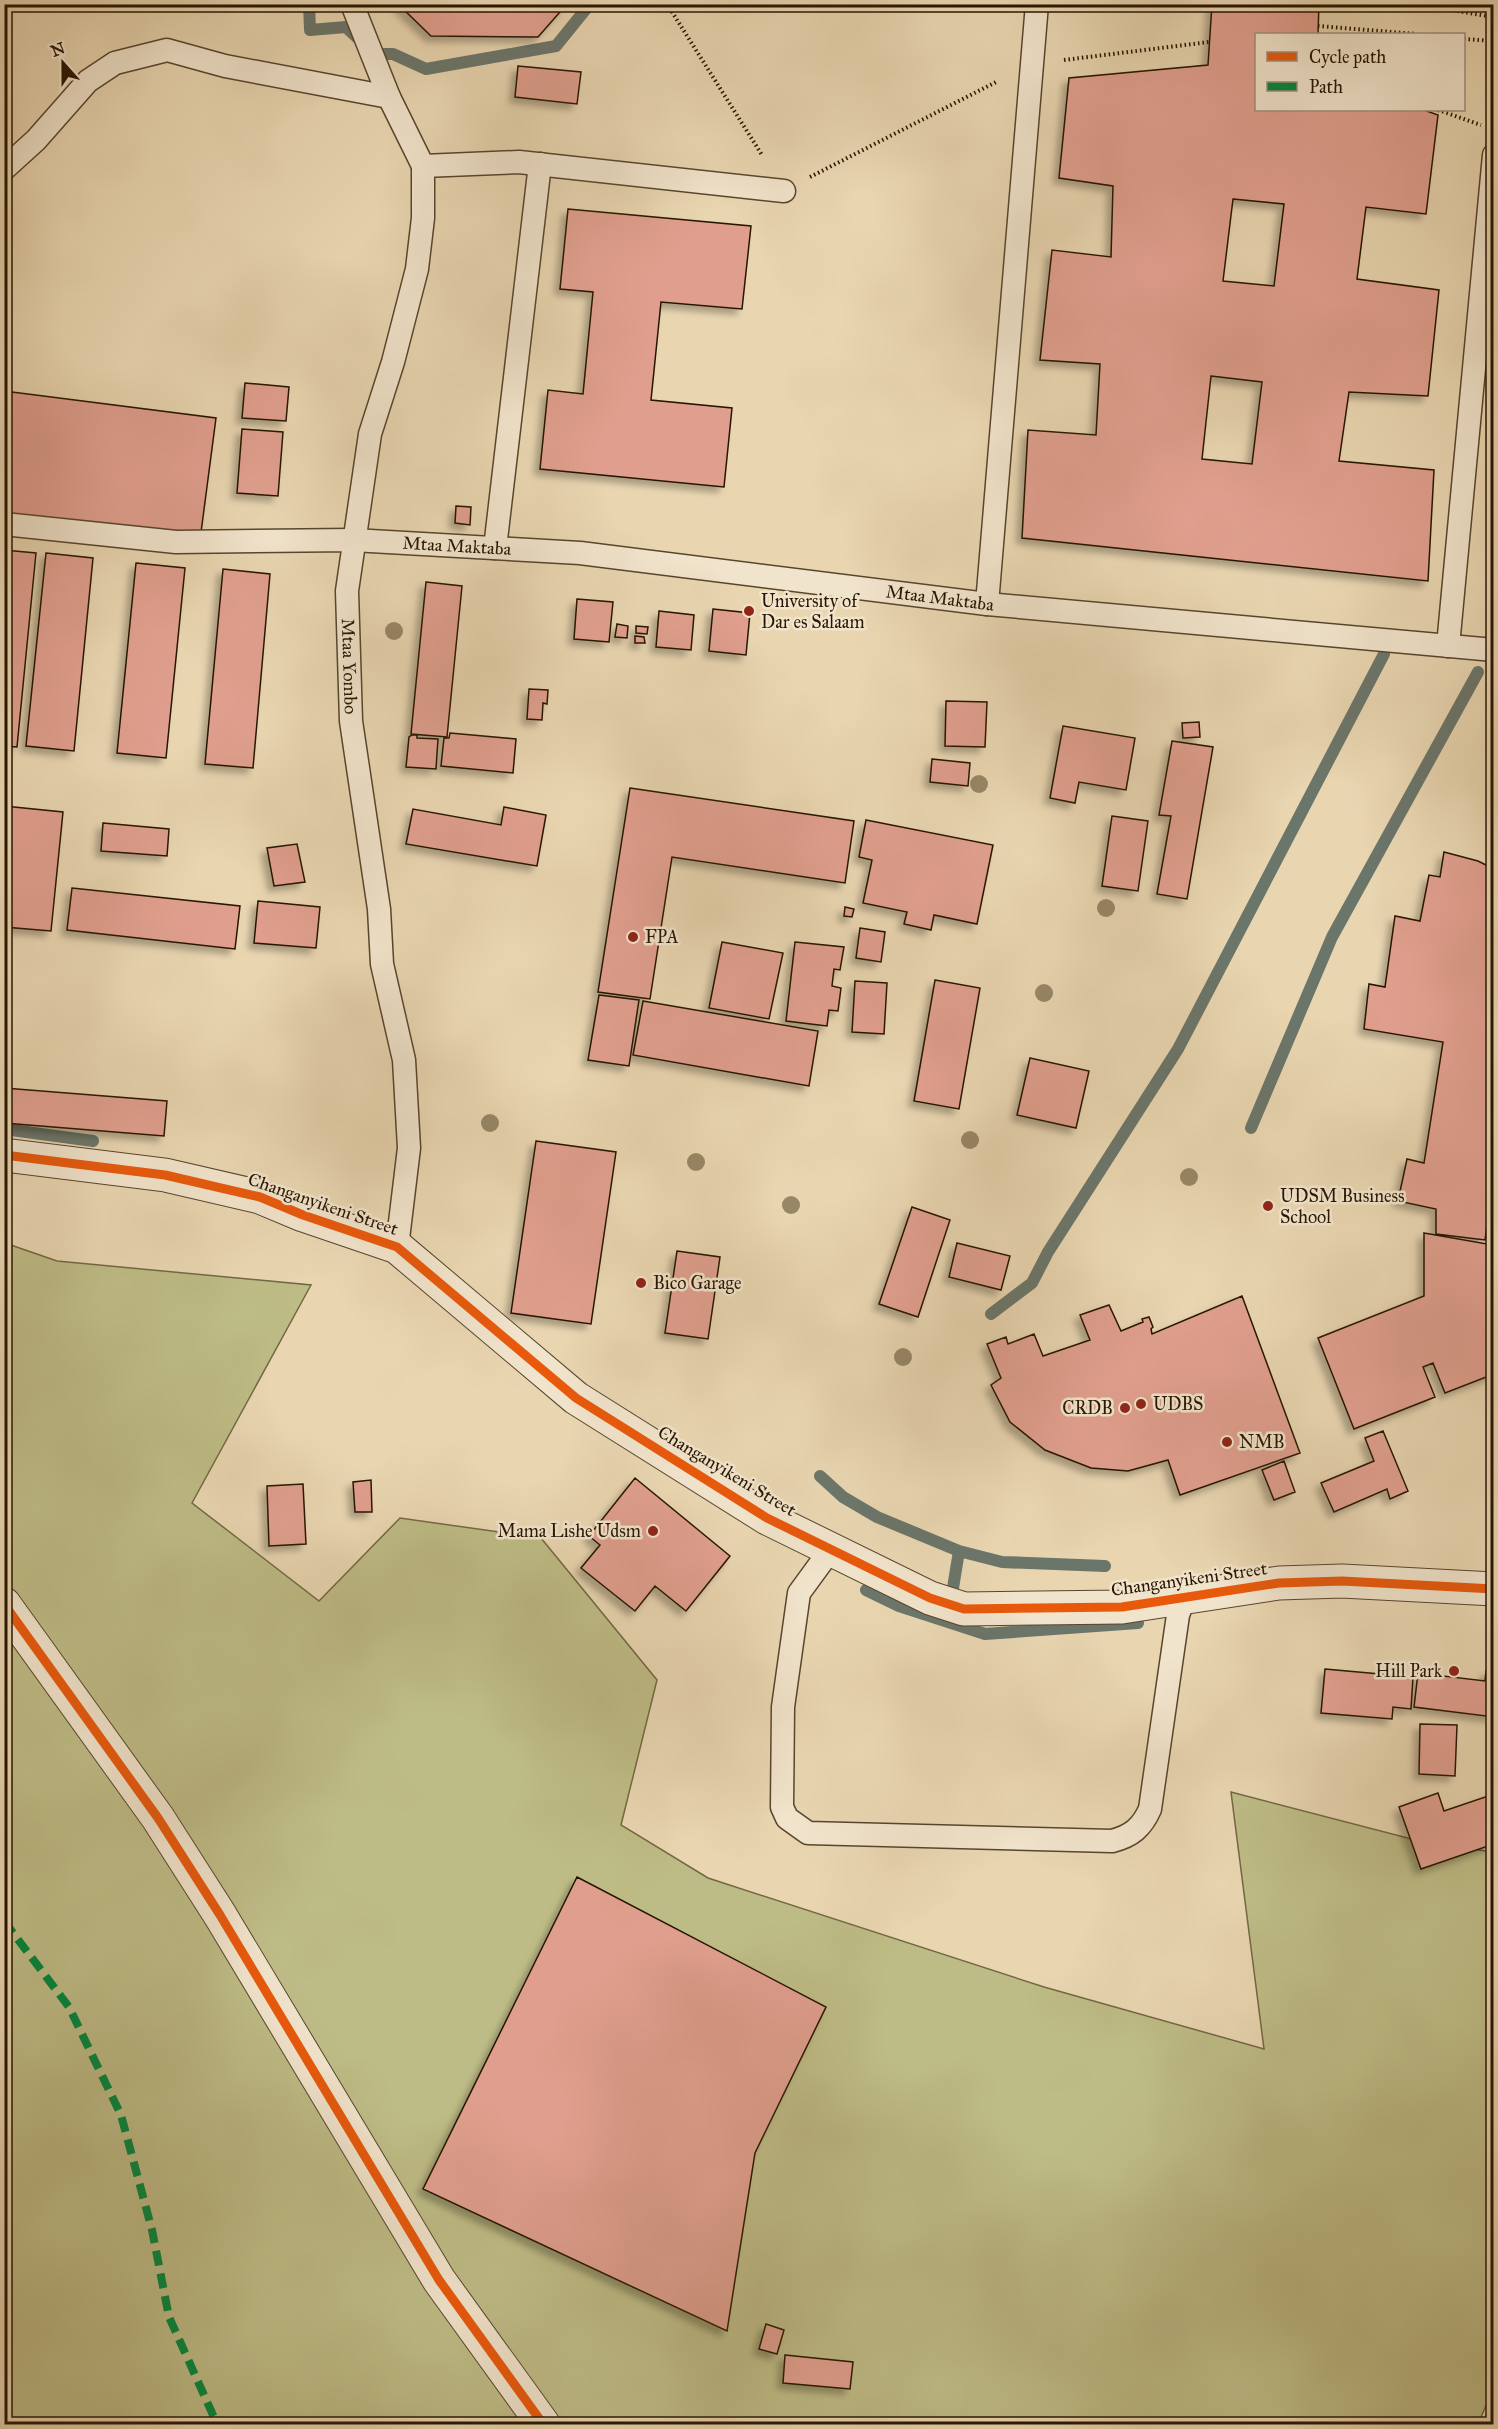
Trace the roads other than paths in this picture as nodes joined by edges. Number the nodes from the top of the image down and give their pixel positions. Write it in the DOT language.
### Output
graph roads {
  1 [pos="352,4"];
  2 [pos="1037,4"];
  3 [pos="389,97"];
  4 [pos="1494,154"];
  5 [pos="540,164"];
  6 [pos="423,166"];
  7 [pos="4,169"];
  8 [pos="784,190"];
  9 [pos="4,524"];
  10 [pos="353,540"];
  11 [pos="495,548"];
  12 [pos="987,604"];
  13 [pos="1448,646"];
  14 [pos="1494,650"];
  15 [pos="4,1155"];
  16 [pos="397,1247"];
  17 [pos="836,1551"];
  18 [pos="1494,1589"];
  19 [pos="1184,1598"];
  20 [pos="4,1604"];
  21 [pos="543,2424"];
  1 -- 3 [label="lane, Mtaa Yombo"];
  2 -- 12 [label="lane"];
  3 -- 6 [label="lane, Mtaa Yombo"];
  3 -- 7 [label="lane"];
  4 -- 13 [label="lane"];
  5 -- 6 [label="lane"];
  5 -- 8 [label="lane"];
  5 -- 11 [label="lane"];
  6 -- 10 [label="lane, Mtaa Yombo"];
  9 -- 10 [label="lane, Mtaa Maktaba"];
  10 -- 11 [label="lane, Mtaa Maktaba"];
  10 -- 16 [label="lane, Mtaa Yombo"];
  11 -- 12 [label="lane, Mtaa Maktaba"];
  12 -- 13 [label="lane, Mtaa Maktaba"];
  13 -- 14 [label="lane, Mtaa Maktaba"];
  15 -- 16 [label="street, Changanyikeni Street"];
  16 -- 17 [label="street, Changanyikeni Street"];
  17 -- 19 [label="street, Changanyikeni Street"];
  17 -- 19 [label="lane"];
  18 -- 19 [label="street, Changanyikeni Street"];
  20 -- 21 [label="street"];
}
